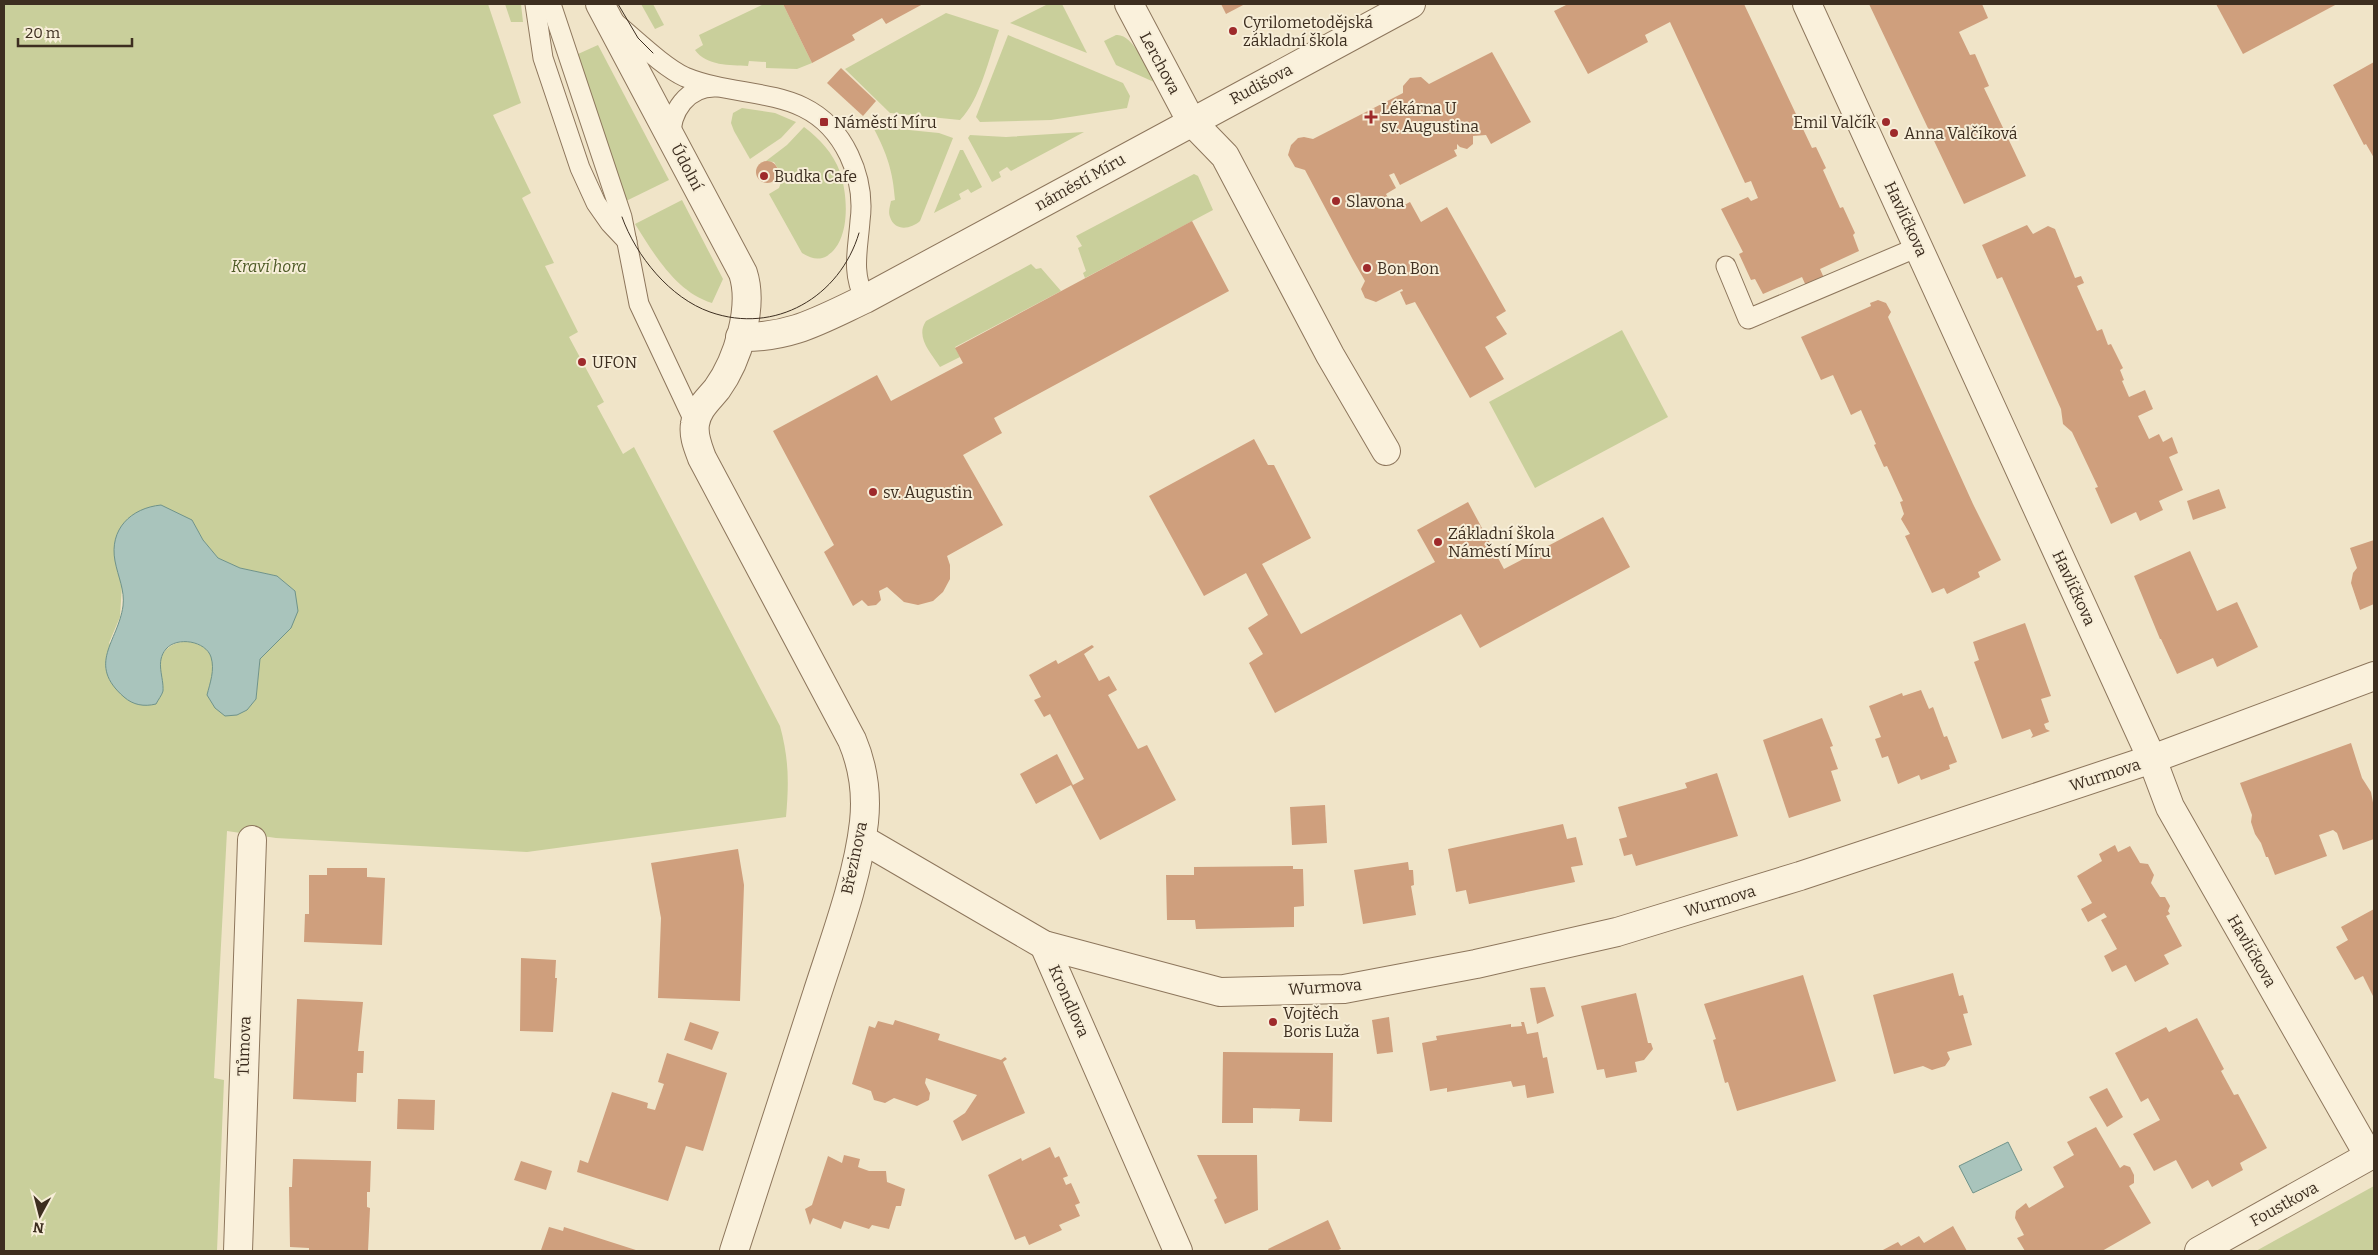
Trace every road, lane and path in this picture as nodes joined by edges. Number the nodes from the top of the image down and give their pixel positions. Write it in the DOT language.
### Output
graph roads {
  1 [pos="535,4"];
  2 [pos="551,4"];
  3 [pos="1129,4"];
  4 [pos="1411,4"];
  5 [pos="1807,4"];
  6 [pos="603,10"];
  7 [pos="722,88"];
  8 [pos="1191,121"];
  9 [pos="671,138"];
  10 [pos="627,241"];
  11 [pos="1918,248"];
  12 [pos="1726,266"];
  13 [pos="865,299"];
  14 [pos="740,336"];
  15 [pos="695,423"];
  16 [pos="1386,451"];
  17 [pos="2374,676"];
  18 [pos="2152,760"];
  19 [pos="862,839"];
  20 [pos="252,840"];
  21 [pos="1044,945"];
  22 [pos="2369,1156"];
  23 [pos="238,1251"];
  24 [pos="734,1251"];
  25 [pos="1178,1251"];
  26 [pos="2199,1251"];
  1 -- 10 [label="lane"];
  2 -- 10 [label="lane"];
  3 -- 8 [label="street, Lerchova"];
  4 -- 8 [label="street, Rudišova"];
  5 -- 11 [label="street, Havlíčkova"];
  6 -- 7 [label="lane"];
  6 -- 9 [label="street, Údolní"];
  7 -- 9 [label="lane"];
  7 -- 13 [label="lane"];
  8 -- 13 [label="street, náměstí Míru"];
  8 -- 16 [label="street"];
  9 -- 14 [label="street, Údolní"];
  10 -- 15 [label="lane"];
  11 -- 12 [label="lane"];
  11 -- 18 [label="street, Havlíčkova"];
  13 -- 14 [label="street, náměstí Míru"];
  14 -- 15 [label="street"];
  15 -- 19 [label="street, Březinova"];
  17 -- 18 [label="street, Wurmova"];
  18 -- 21 [label="street, Wurmova"];
  18 -- 22 [label="street, Havlíčkova"];
  19 -- 21 [label="street, Krondlova"];
  19 -- 24 [label="street, Březinova"];
  20 -- 23 [label="street, Tůmova"];
  21 -- 25 [label="street, Krondlova"];
  22 -- 26 [label="street, Foustkova"];
}
